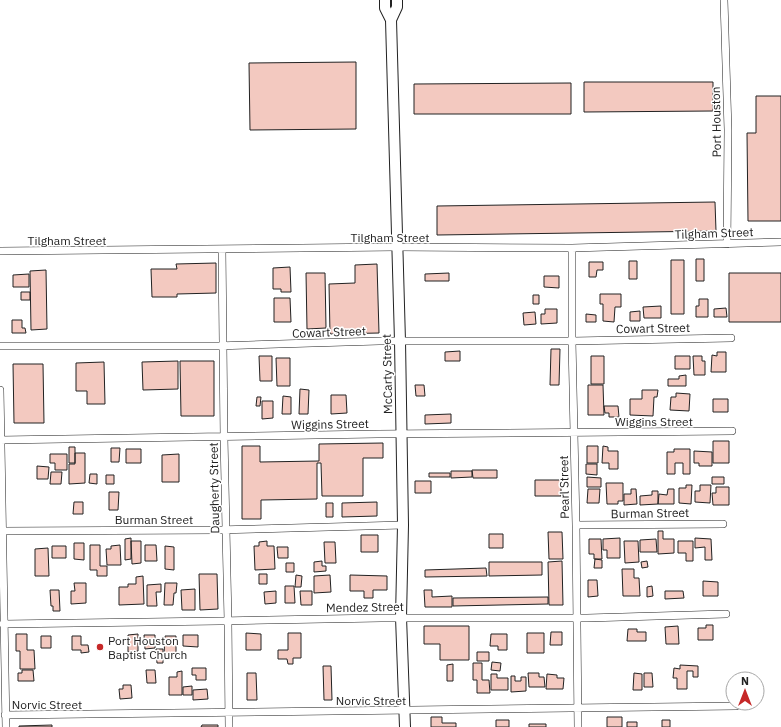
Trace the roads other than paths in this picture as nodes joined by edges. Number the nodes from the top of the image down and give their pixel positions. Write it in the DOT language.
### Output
graph roads {
  1 [pos="384,0"];
  2 [pos="397,0"];
  3 [pos="724,0"];
  4 [pos="392,20"];
  5 [pos="781,242"];
  6 [pos="727,244"];
  7 [pos="396,247"];
  8 [pos="572,248"];
  9 [pos="222,249"];
  10 [pos="0,251"];
  11 [pos="731,338"];
  12 [pos="572,341"];
  13 [pos="400,342"];
  14 [pos="0,346"];
  15 [pos="224,346"];
  16 [pos="0,390"];
  17 [pos="732,431"];
  18 [pos="574,432"];
  19 [pos="400,434"];
  20 [pos="224,437"];
  21 [pos="0,440"];
  22 [pos="723,524"];
  23 [pos="403,525"];
  24 [pos="576,525"];
  25 [pos="225,529"];
  26 [pos="2,531"];
  27 [pos="726,614"];
  28 [pos="401,617"];
  29 [pos="577,617"];
  30 [pos="228,621"];
  31 [pos="3,624"];
  32 [pos="725,706"];
  33 [pos="578,708"];
  34 [pos="405,711"];
  35 [pos="229,713"];
  36 [pos="5,715"];
  37 [pos="6,727"];
  38 [pos="229,727"];
  39 [pos="405,727"];
  40 [pos="578,727"];
  1 -- 4 [label="main road, McCarty Street"];
  2 -- 4 [label="main road, McCarty Street"];
  3 -- 6 [label="street, Port Houston"];
  4 -- 7 [label="main road, McCarty Street"];
  5 -- 6 [label="street, Tilgham Street"];
  6 -- 8 [label="street, Tilgham Street"];
  7 -- 8 [label="street, Tilgham Street"];
  7 -- 9 [label="street, Tilgham Street"];
  7 -- 13 [label="main road, McCarty Street"];
  8 -- 12 [label="street, Pearl Street"];
  9 -- 10 [label="street, Tilgham Street"];
  9 -- 15 [label="street, Daugherty Street"];
  11 -- 12 [label="street, Cowart Street"];
  12 -- 13 [label="street, Cowart Street"];
  12 -- 18 [label="street, Pearl Street"];
  13 -- 15 [label="street, Cowart Street"];
  13 -- 19 [label="main road, McCarty Street"];
  14 -- 15 [label="street, Cowart Street"];
  15 -- 20 [label="street, Daugherty Street"];
  16 -- 21 [label="street"];
  17 -- 18 [label="street, Wiggins Street"];
  18 -- 19 [label="street, Wiggins Street"];
  18 -- 24 [label="street, Pearl Street"];
  19 -- 20 [label="street, Wiggins Street"];
  19 -- 23 [label="main road, McCarty Street"];
  20 -- 21 [label="street, Wiggins Street"];
  20 -- 25 [label="street, Daugherty Street"];
  21 -- 26 [label="street"];
  22 -- 24 [label="street, Burman Street"];
  23 -- 25 [label="street, Burman Street"];
  23 -- 28 [label="main road, McCarty Street"];
  24 -- 29 [label="street, Pearl Street"];
  25 -- 26 [label="street, Burman Street"];
  25 -- 30 [label="street, Daugherty Street"];
  26 -- 31 [label="street"];
  27 -- 29 [label="street, Mendez Street"];
  28 -- 29 [label="street, Mendez Street"];
  28 -- 30 [label="street, Mendez Street"];
  28 -- 34 [label="main road, McCarty Street"];
  29 -- 33 [label="street, Pearl Street"];
  30 -- 31 [label="street, Mendez Street"];
  30 -- 35 [label="street, Daugherty Street"];
  31 -- 36 [label="street"];
  32 -- 33 [label="street, Norvic Street"];
  33 -- 34 [label="street, Norvic Street"];
  33 -- 40 [label="street, Pearl Street"];
  34 -- 35 [label="street, Norvic Street"];
  34 -- 39 [label="main road, McCarty Street"];
  35 -- 36 [label="street, Norvic Street"];
  35 -- 38 [label="street, Daugherty Street"];
  36 -- 37 [label="street"];
}
